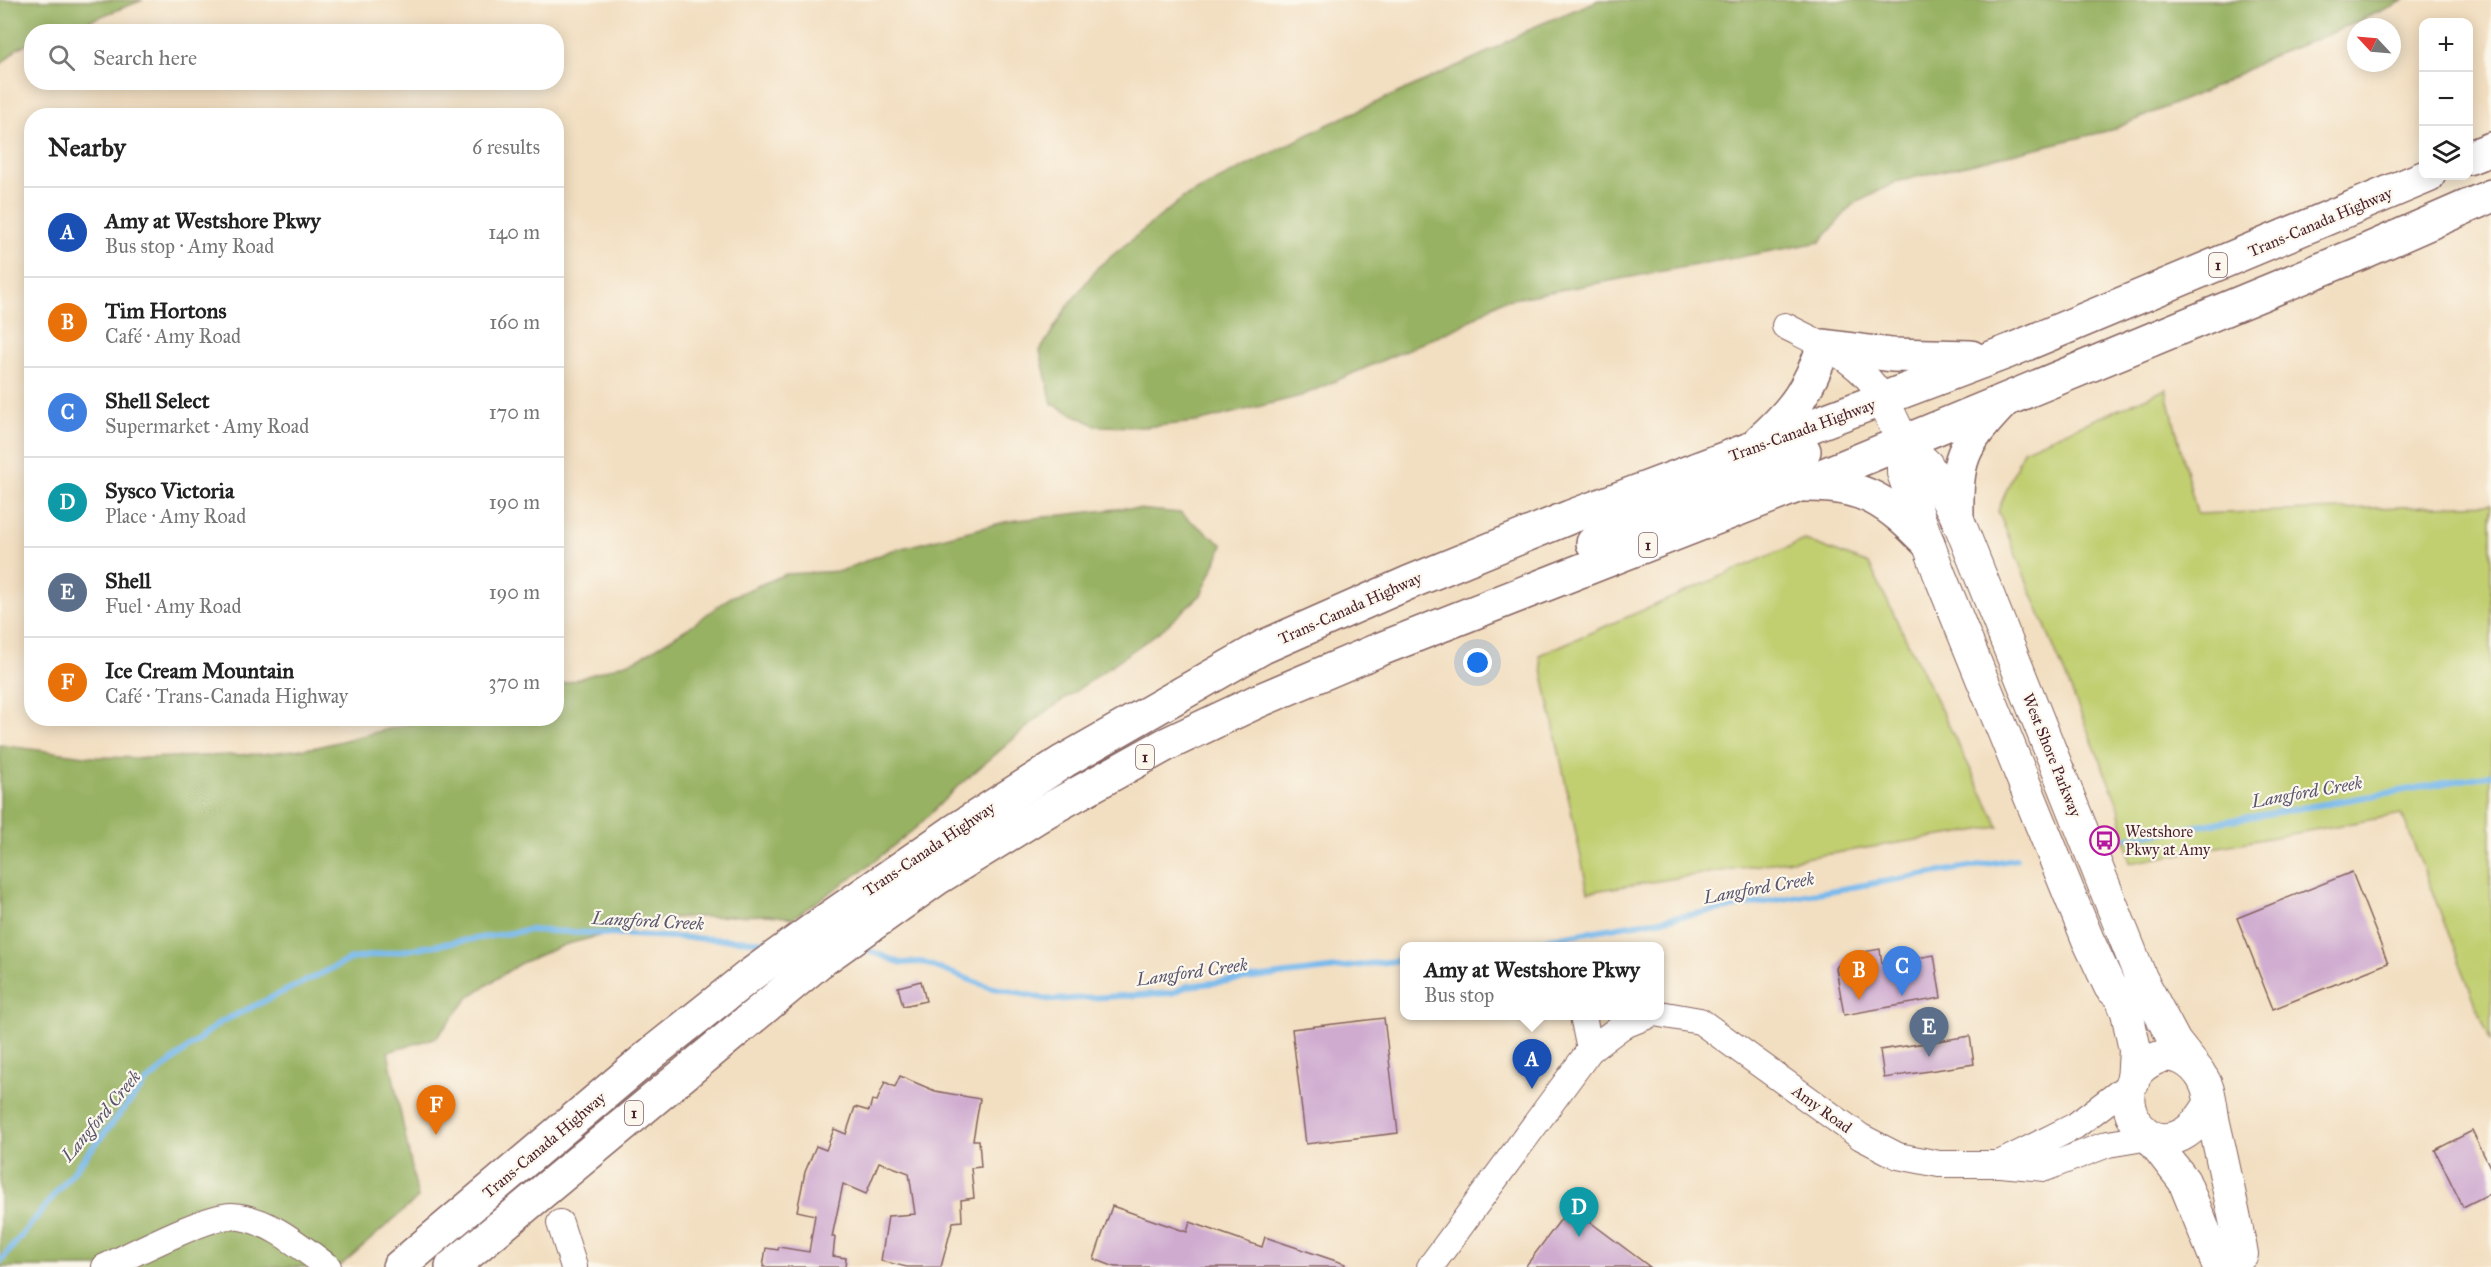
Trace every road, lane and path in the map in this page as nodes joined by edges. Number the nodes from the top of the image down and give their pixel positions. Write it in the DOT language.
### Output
graph roads {
  1 [pos="2491,149"];
  2 [pos="2473,156"];
  3 [pos="2419,180"];
  4 [pos="2491,196"];
  5 [pos="1785,326"];
  6 [pos="1824,346"];
  7 [pos="2007,352"];
  8 [pos="2005,399"];
  9 [pos="1883,400"];
  10 [pos="1903,442"];
  11 [pos="1753,448"];
  12 [pos="1797,486"];
  13 [pos="1958,517"];
  14 [pos="1928,543"];
  15 [pos="1498,603"];
  16 [pos="819,962"];
  17 [pos="1664,1014"];
  18 [pos="1584,1020"];
  19 [pos="1637,1020"];
  20 [pos="1590,1050"];
  21 [pos="2198,1071"];
  22 [pos="2122,1090"];
  23 [pos="2204,1115"];
  24 [pos="2150,1137"];
  25 [pos="2000,1164"];
  26 [pos="560,1223"];
  27 [pos="2236,1263"];
  28 [pos="105,1267"];
  29 [pos="328,1267"];
  30 [pos="399,1267"];
  31 [pos="423,1267"];
  32 [pos="452,1267"];
  33 [pos="574,1267"];
  34 [pos="1430,1267"];
  1 -- 2 [label="highway"];
  3 -- 7 [label="highway, Trans-Canada Highway / 1"];
  4 -- 8 [label="highway, Trans-Canada Highway / 1"];
  5 -- 6 [label="street"];
  6 -- 7 [label="highway"];
  6 -- 9 [label="street"];
  6 -- 11 [label="highway"];
  7 -- 9 [label="highway, Trans-Canada Highway / 1"];
  8 -- 10 [label="highway, Trans-Canada Highway / 1"];
  8 -- 13 [label="highway"];
  9 -- 10 [label="main road, West Shore Parkway"];
  9 -- 11 [label="highway, Trans-Canada Highway / 1"];
  9 -- 15 [label="highway"];
  10 -- 12 [label="highway, Trans-Canada Highway / 1"];
  10 -- 13 [label="main road, West Shore Parkway"];
  10 -- 14 [label="main road, West Shore Parkway"];
  11 -- 30 [label="highway, Trans-Canada Highway / 1"];
  12 -- 14 [label="highway"];
  12 -- 15 [label="highway, Trans-Canada Highway / 1"];
  13 -- 21 [label="main road, West Shore Parkway"];
  14 -- 22 [label="main road, West Shore Parkway"];
  15 -- 16 [label="highway, Trans-Canada Highway / 1"];
  16 -- 31 [label="highway"];
  16 -- 32 [label="highway, Trans-Canada Highway / 1"];
  17 -- 25 [label="street, Amy Road"];
  18 -- 20 [label="street"];
  19 -- 20 [label="street"];
  20 -- 34 [label="street"];
  21 -- 22 [label="main road"];
  21 -- 23 [label="main road"];
  22 -- 24 [label="main road"];
  22 -- 25 [label="street, Amy Road"];
  23 -- 24 [label="main road"];
  23 -- 27 [label="main road"];
  24 -- 25 [label="street, Amy Road"];
  24 -- 27 [label="main road"];
  26 -- 33 [label="street"];
  28 -- 29 [label="street"];
}
